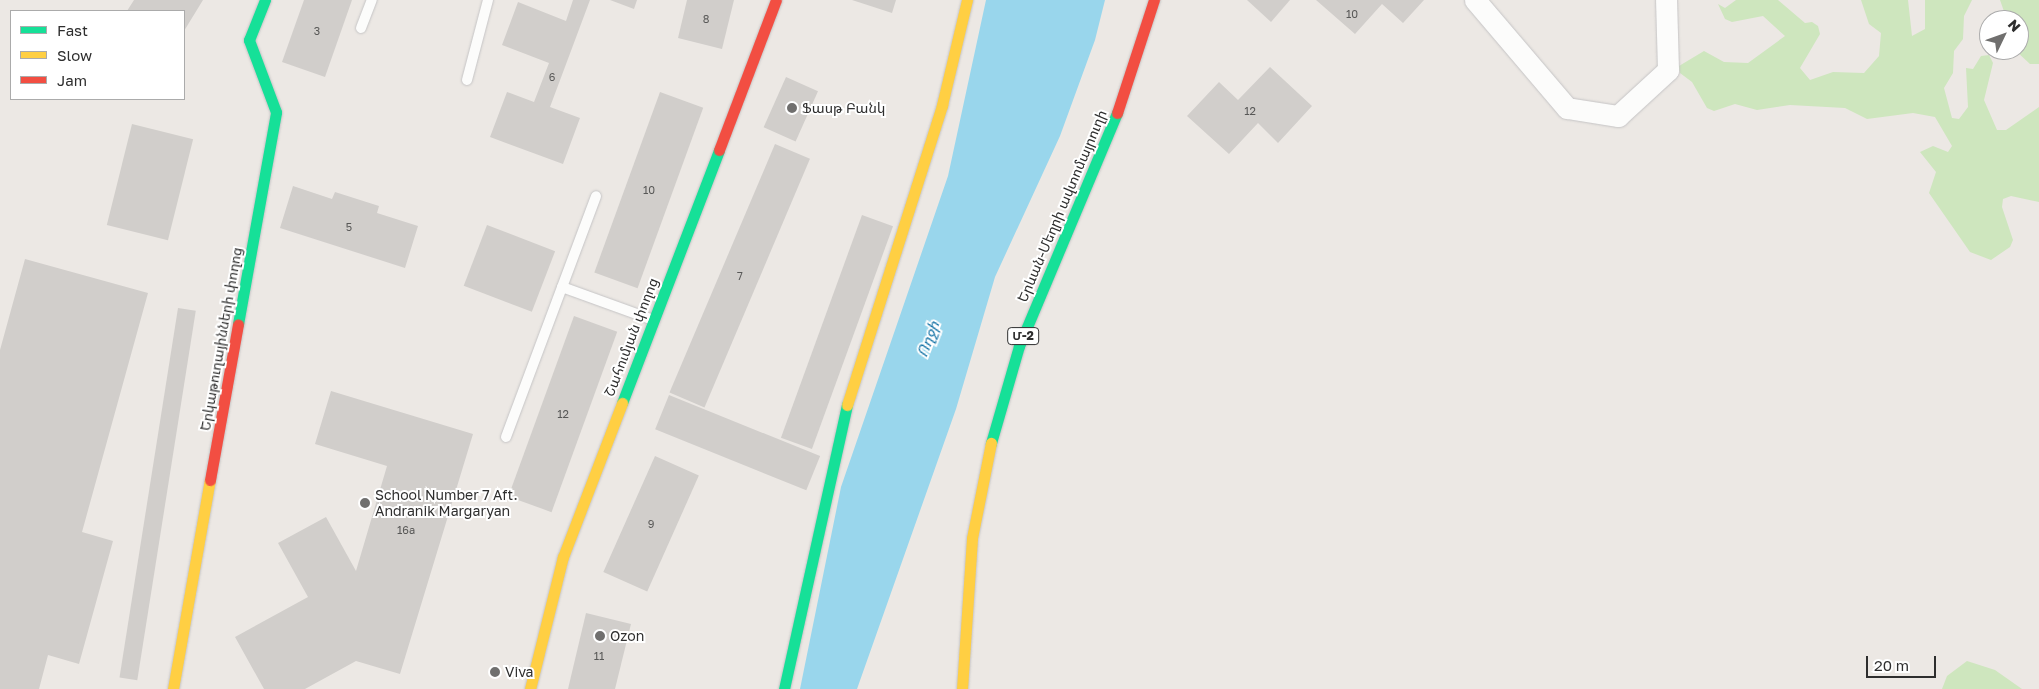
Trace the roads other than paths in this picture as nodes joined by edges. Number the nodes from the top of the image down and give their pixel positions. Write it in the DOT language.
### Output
graph roads {
  1 [pos="265,0"];
  2 [pos="372,0"];
  3 [pos="488,0"];
  4 [pos="776,0"];
  5 [pos="967,0"];
  6 [pos="1154,0"];
  7 [pos="1475,0"];
  8 [pos="1666,0"];
  9 [pos="361,28"];
  10 [pos="467,80"];
  11 [pos="596,196"];
  12 [pos="562,287"];
  13 [pos="654,321"];
  14 [pos="506,437"];
  15 [pos="173,689"];
  16 [pos="530,689"];
  17 [pos="784,689"];
  18 [pos="962,689"];
  1 -- 15 [label="main road, Երկաթուղայինների փողոց"];
  2 -- 9 [label="lane"];
  3 -- 10 [label="lane"];
  4 -- 13 [label="main road, Շահումյան փողոց"];
  5 -- 17 [label="main road"];
  6 -- 18 [label="main road, Երևան-Մեղրի ավտոմայրուղի / Մ-2"];
  7 -- 8 [label="street"];
  11 -- 12 [label="lane"];
  12 -- 13 [label="lane"];
  12 -- 14 [label="lane"];
  13 -- 16 [label="main road, Շահումյան փողոց"];
}
